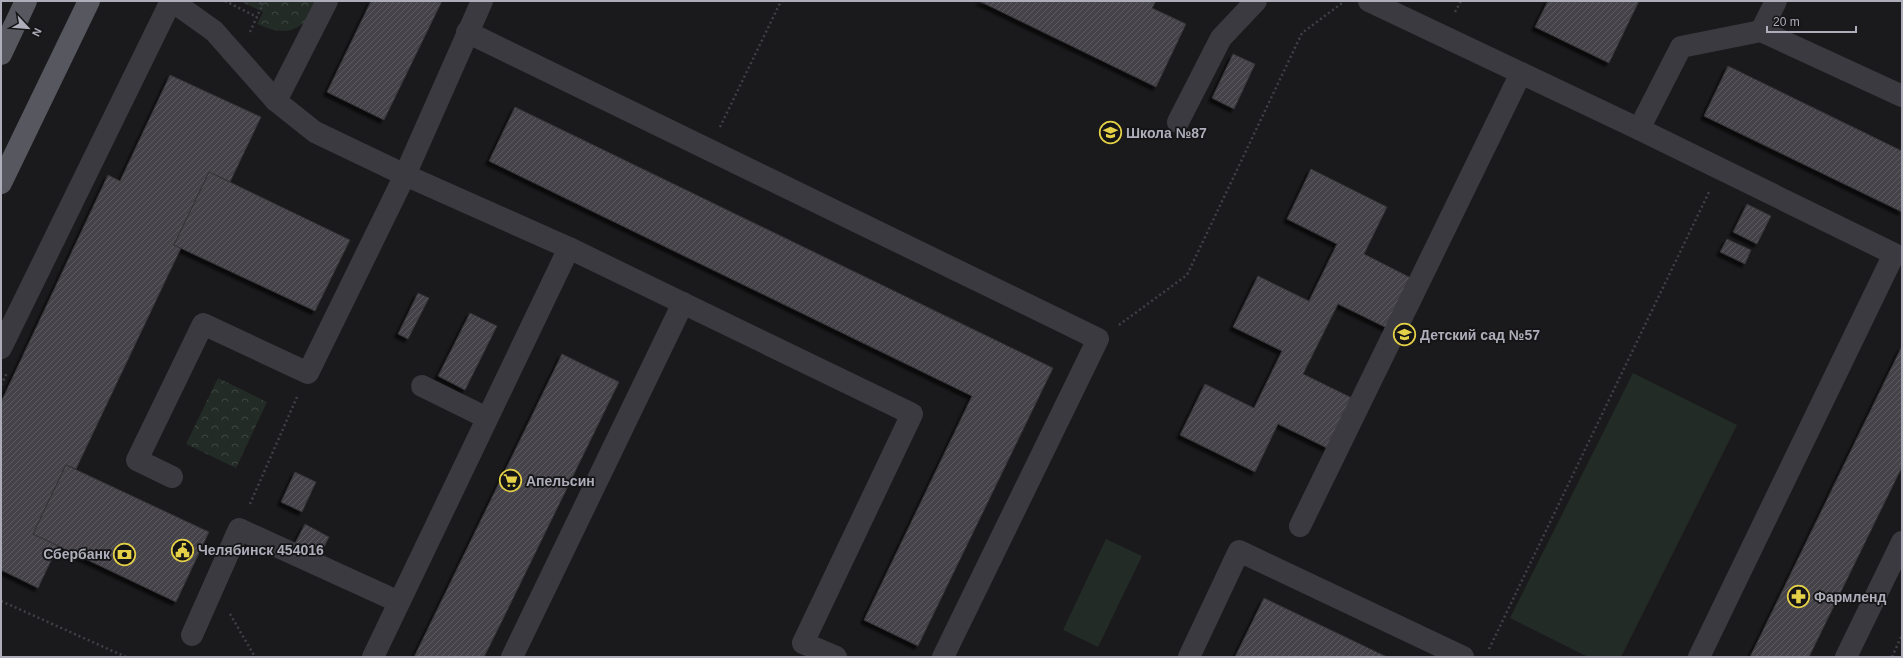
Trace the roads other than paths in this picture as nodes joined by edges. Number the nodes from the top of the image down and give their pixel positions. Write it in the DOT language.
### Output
graph roads {
  1 [pos="26,1"];
  2 [pos="89,1"];
  3 [pos="172,1"];
  4 [pos="327,1"];
  5 [pos="482,1"];
  6 [pos="1256,1"];
  7 [pos="1369,1"];
  8 [pos="1776,1"];
  9 [pos="1761,31"];
  10 [pos="467,32"];
  11 [pos="1,54"];
  12 [pos="1521,73"];
  13 [pos="1902,96"];
  14 [pos="276,101"];
  15 [pos="1178,122"];
  16 [pos="1639,129"];
  17 [pos="405,175"];
  18 [pos="1,182"];
  19 [pos="569,248"];
  20 [pos="683,304"];
  21 [pos="1,348"];
  22 [pos="422,386"];
  23 [pos="487,418"];
  24 [pos="172,477"];
  25 [pos="1300,526"];
  26 [pos="1902,542"];
  27 [pos="399,602"];
  28 [pos="192,635"];
  29 [pos="373,657"];
  30 [pos="512,657"];
  31 [pos="836,657"];
  32 [pos="944,657"];
  33 [pos="1189,657"];
  34 [pos="1463,657"];
  35 [pos="1699,657"];
  36 [pos="1846,657"];
  1 -- 11 [label="main road"];
  2 -- 18 [label="main road"];
  3 -- 14 [label="lane"];
  3 -- 21 [label="lane"];
  4 -- 14 [label="lane"];
  5 -- 10 [label="lane"];
  6 -- 15 [label="lane"];
  7 -- 12 [label="lane"];
  8 -- 9 [label="lane"];
  9 -- 13 [label="lane"];
  9 -- 16 [label="lane"];
  10 -- 17 [label="lane"];
  10 -- 32 [label="lane"];
  12 -- 16 [label="lane"];
  12 -- 25 [label="lane"];
  14 -- 17 [label="lane"];
  16 -- 35 [label="lane"];
  17 -- 19 [label="lane"];
  17 -- 24 [label="lane"];
  19 -- 20 [label="lane"];
  19 -- 23 [label="lane"];
  20 -- 30 [label="lane"];
  20 -- 31 [label="lane"];
  22 -- 23 [label="lane"];
  23 -- 27 [label="lane"];
  26 -- 36 [label="lane"];
  27 -- 28 [label="lane"];
  27 -- 29 [label="lane"];
  33 -- 34 [label="lane"];
}
